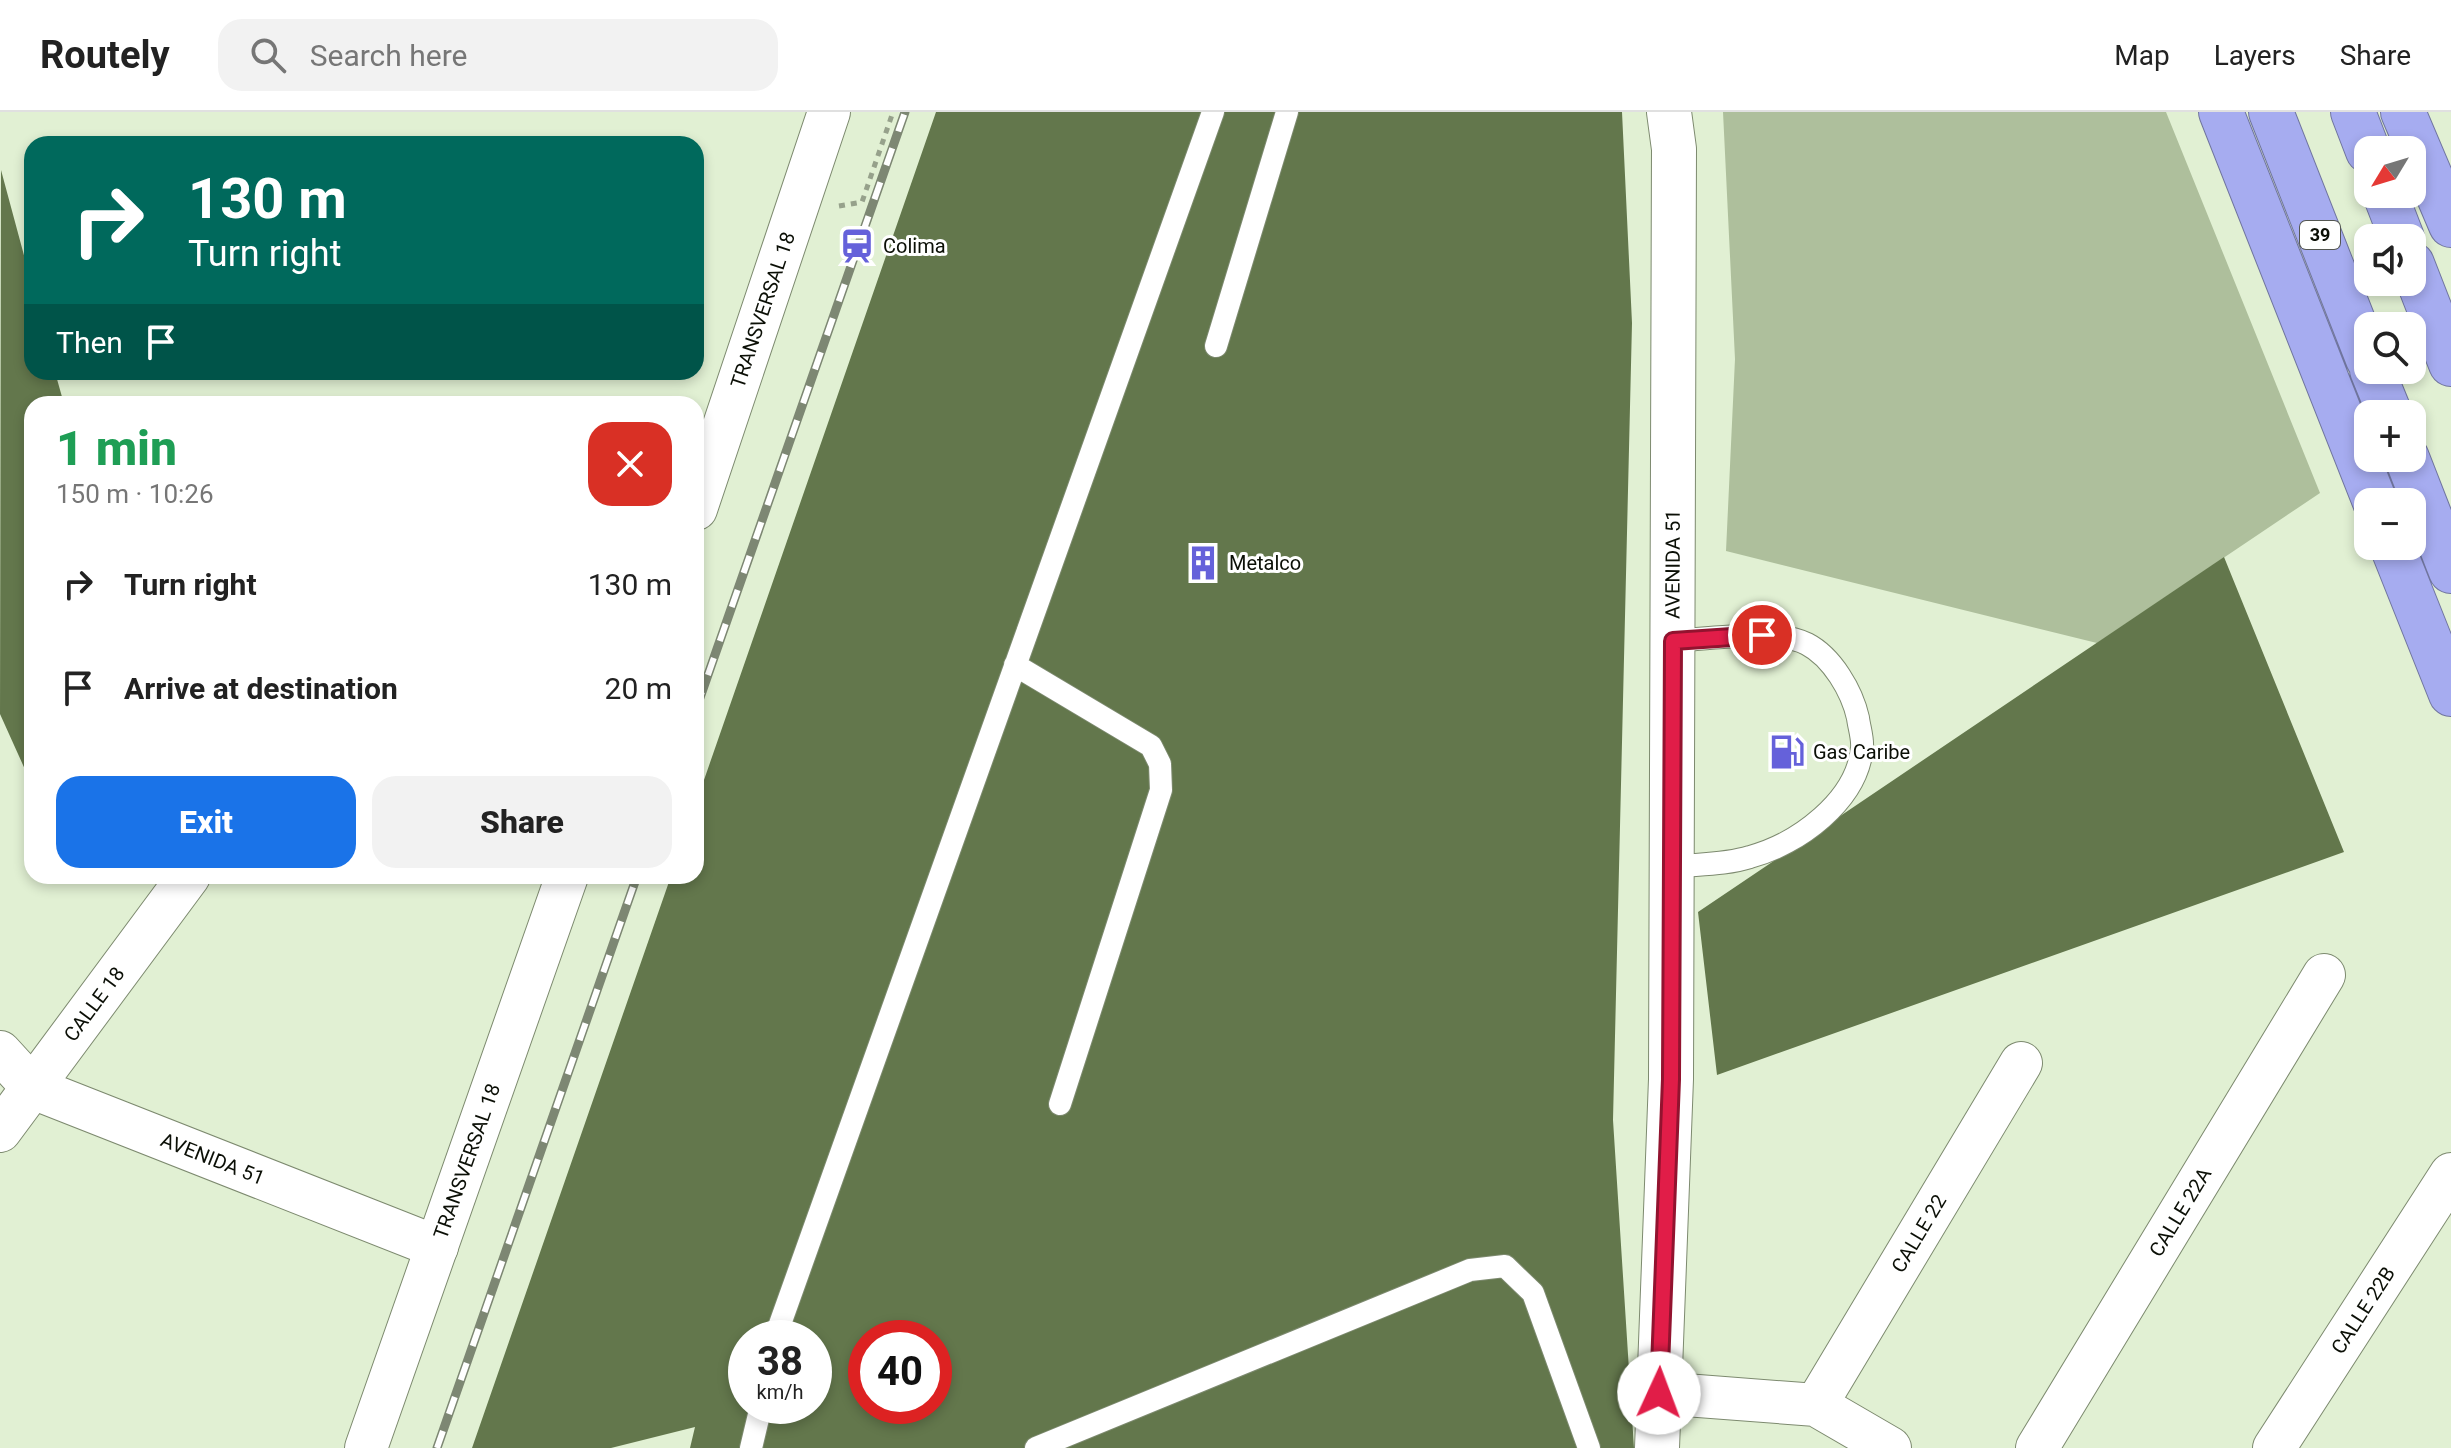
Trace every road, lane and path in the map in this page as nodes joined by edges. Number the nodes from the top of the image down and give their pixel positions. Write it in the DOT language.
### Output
graph roads {
  1 [pos="829,112"];
  2 [pos="893,112"];
  3 [pos="1213,112"];
  4 [pos="1287,112"];
  5 [pos="1669,112"];
  6 [pos="2221,112"];
  7 [pos="2271,112"];
  8 [pos="2353,112"];
  9 [pos="2403,112"];
  10 [pos="2362,136"];
  11 [pos="796,213"];
  12 [pos="2451,225"];
  13 [pos="2424,296"];
  14 [pos="2354,323"];
  15 [pos="1216,346"];
  16 [pos="2451,364"];
  17 [pos="2412,472"];
  18 [pos="704,485"];
  19 [pos="2369,488"];
  20 [pos="2398,560"];
  21 [pos="2451,571"];
  22 [pos="1673,641"];
  23 [pos="1015,665"];
  24 [pos="2451,694"];
  25 [pos="1671,867"];
  26 [pos="183,884"];
  27 [pos="564,884"];
  28 [pos="2324,975"];
  29 [pos="0,1052"];
  30 [pos="2021,1063"];
  31 [pos="33,1088"];
  32 [pos="1060,1104"];
  33 [pos="0,1131"];
  34 [pos="2451,1174"];
  35 [pos="437,1247"];
  36 [pos="781,1320"];
  37 [pos="1659,1393"];
  38 [pos="1816,1405"];
  39 [pos="757,1424"];
  40 [pos="366,1448"];
  41 [pos="751,1448"];
  42 [pos="1036,1448"];
  43 [pos="1589,1448"];
  44 [pos="1657,1448"];
  45 [pos="1890,1448"];
  46 [pos="2037,1448"];
  47 [pos="2274,1448"];
  1 -- 11 [label="street, TRANSVERSAL 18"];
  2 -- 11 [label="path"];
  3 -- 23 [label="lane"];
  4 -- 15 [label="lane"];
  5 -- 22 [label="street, AVENIDA 51"];
  6 -- 19 [label="highway"];
  7 -- 14 [label="highway, 39"];
  8 -- 10 [label="highway"];
  9 -- 12 [label="highway"];
  11 -- 18 [label="street, TRANSVERSAL 18"];
  13 -- 16 [label="highway"];
  17 -- 21 [label="highway"];
  20 -- 24 [label="highway"];
  22 -- 25 [label="street, AVENIDA 51"];
  22 -- 25 [label="lane"];
  23 -- 32 [label="lane"];
  23 -- 36 [label="lane"];
  25 -- 37 [label="street, AVENIDA 51"];
  26 -- 31 [label="street, CALLE 18"];
  27 -- 35 [label="street, TRANSVERSAL 18"];
  28 -- 46 [label="street, CALLE 22A"];
  29 -- 31 [label="street, AVENIDA 51"];
  30 -- 38 [label="street, CALLE 22"];
  31 -- 33 [label="street, CALLE 18"];
  31 -- 35 [label="street, AVENIDA 51"];
  34 -- 47 [label="street, CALLE 22B"];
  35 -- 40 [label="street, TRANSVERSAL 18"];
  37 -- 38 [label="street"];
  37 -- 44 [label="street, AVENIDA 51"];
  38 -- 45 [label="street"];
  39 -- 41 [label="lane"];
  42 -- 43 [label="lane"];
}
